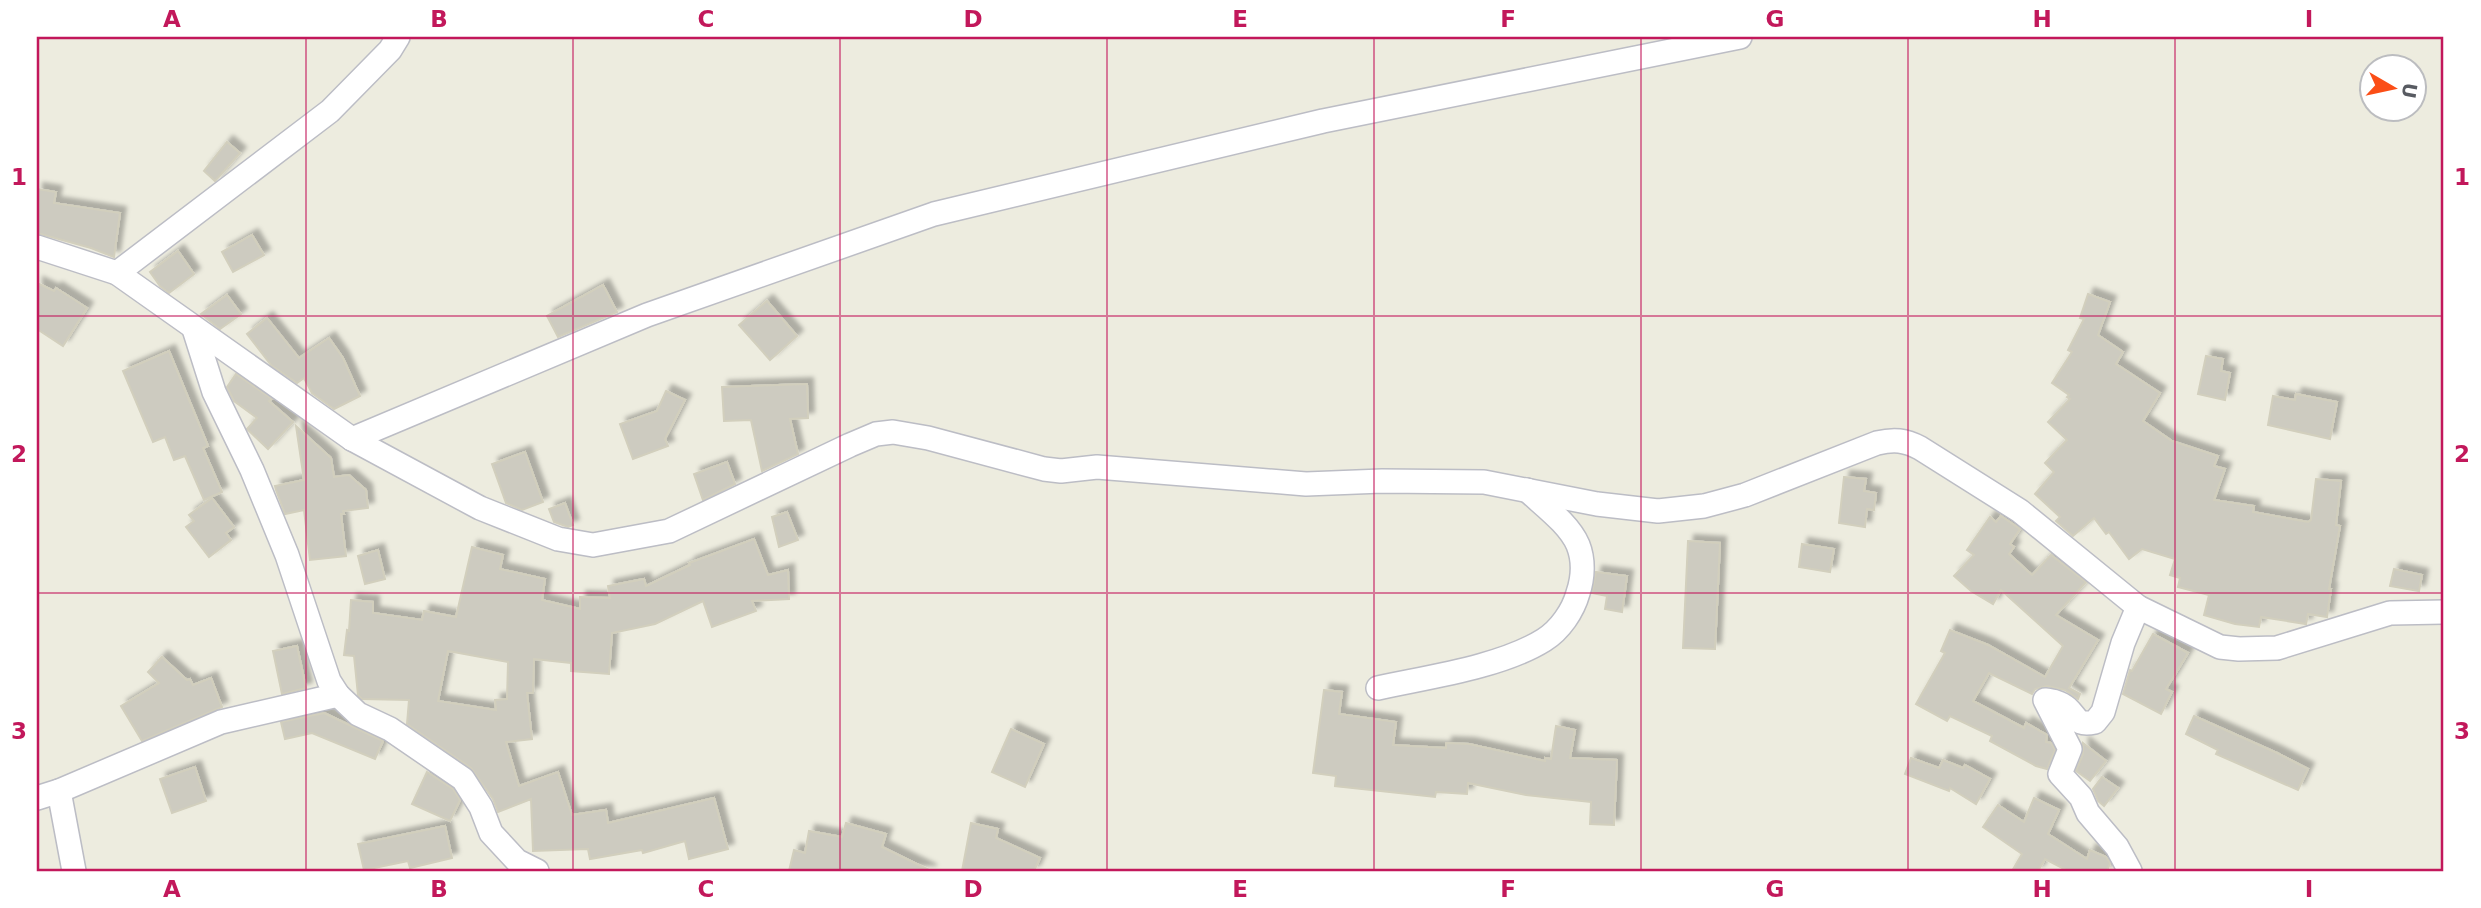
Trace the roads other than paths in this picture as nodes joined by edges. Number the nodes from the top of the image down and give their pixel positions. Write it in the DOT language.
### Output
graph roads {
  1 [pos="398,37"];
  2 [pos="1740,37"];
  3 [pos="37,247"];
  4 [pos="117,273"];
  5 [pos="194,329"];
  6 [pos="352,439"];
  7 [pos="1527,490"];
  8 [pos="2138,607"];
  9 [pos="2444,612"];
  10 [pos="1378,688"];
  11 [pos="338,695"];
  12 [pos="59,791"];
  13 [pos="37,799"];
  14 [pos="524,868"];
  15 [pos="74,871"];
  16 [pos="2130,871"];
  1 -- 4 [label="street"];
  2 -- 6 [label="street"];
  3 -- 4 [label="street"];
  4 -- 5 [label="street"];
  5 -- 6 [label="street"];
  5 -- 11 [label="street"];
  6 -- 7 [label="street"];
  7 -- 8 [label="street"];
  7 -- 10 [label="street"];
  8 -- 9 [label="street"];
  8 -- 16 [label="street"];
  11 -- 12 [label="street"];
  11 -- 14 [label="street"];
  12 -- 13 [label="street"];
  12 -- 15 [label="street"];
}
